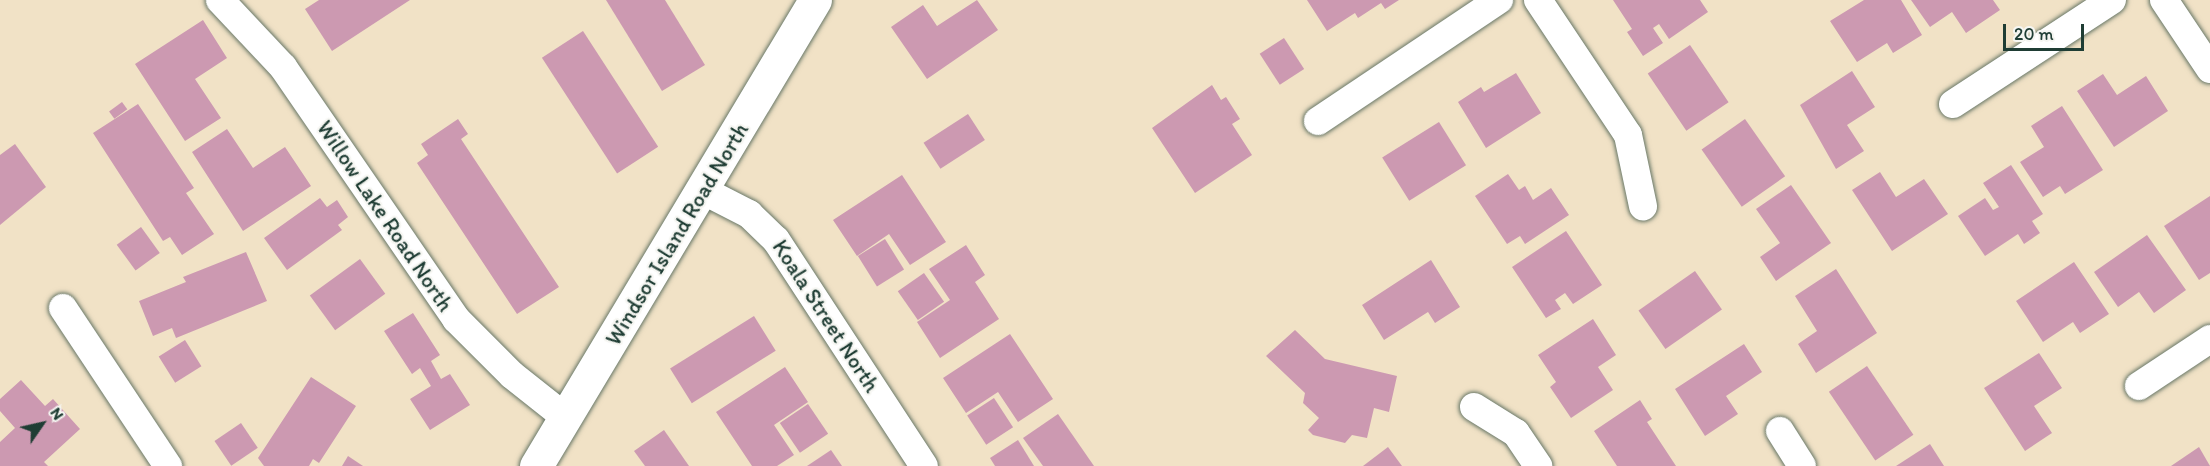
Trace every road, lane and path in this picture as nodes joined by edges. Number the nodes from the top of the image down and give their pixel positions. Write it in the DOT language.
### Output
graph roads {
  1 [pos="220,0"];
  2 [pos="815,0"];
  3 [pos="1499,0"];
  4 [pos="1538,0"];
  5 [pos="2112,0"];
  6 [pos="2164,0"];
  7 [pos="2210,69"];
  8 [pos="1953,104"];
  9 [pos="1318,121"];
  10 [pos="704,191"];
  11 [pos="1643,206"];
  12 [pos="63,308"];
  13 [pos="2210,339"];
  14 [pos="2139,386"];
  15 [pos="1474,407"];
  16 [pos="565,417"];
  17 [pos="1780,431"];
  18 [pos="168,466"];
  19 [pos="536,466"];
  20 [pos="924,466"];
  21 [pos="1538,466"];
  22 [pos="1802,466"];
  1 -- 16 [label="street, Willow Lake Road North"];
  2 -- 10 [label="street, Windsor Island Road North"];
  3 -- 9 [label="street"];
  4 -- 11 [label="street"];
  5 -- 8 [label="street"];
  6 -- 7 [label="street"];
  10 -- 16 [label="street, Windsor Island Road North"];
  10 -- 20 [label="street, Koala Street North"];
  12 -- 18 [label="street"];
  13 -- 14 [label="street"];
  15 -- 21 [label="street"];
  16 -- 19 [label="street, Windsor Island Road North"];
  17 -- 22 [label="street"];
}
